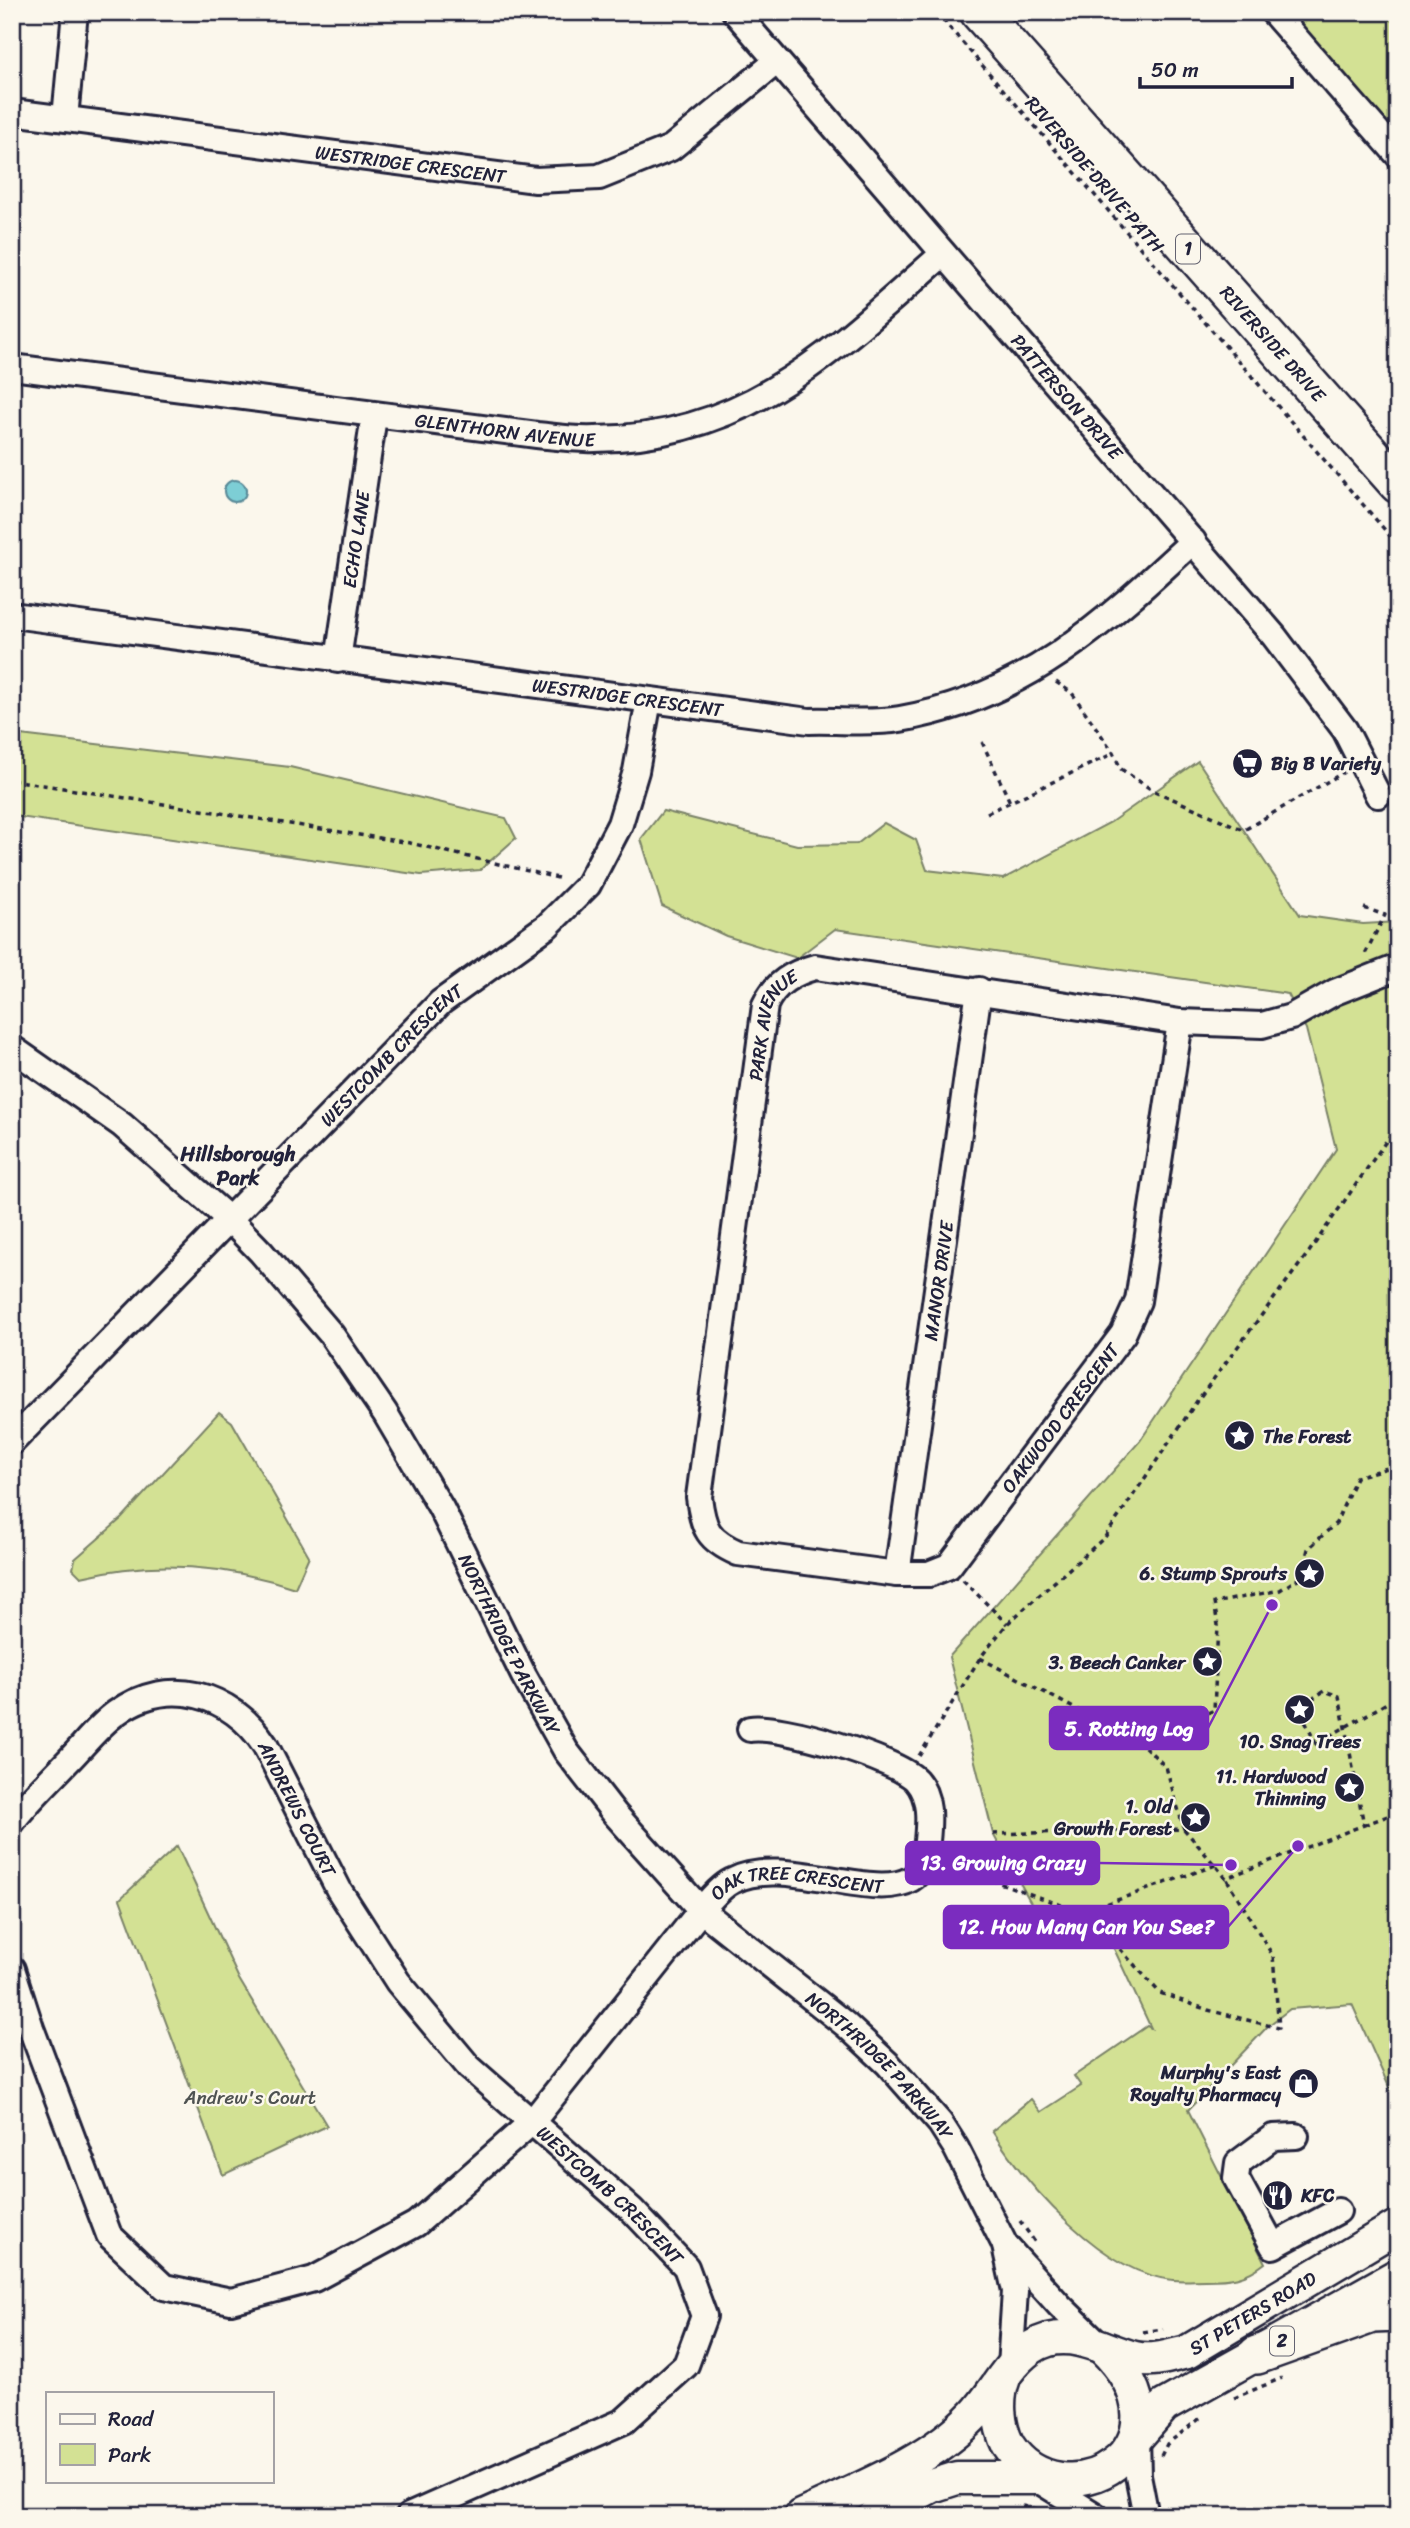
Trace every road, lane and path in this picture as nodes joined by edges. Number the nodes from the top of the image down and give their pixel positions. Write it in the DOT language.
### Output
graph roads {
  1 [pos="75,12"];
  2 [pos="735,12"];
  3 [pos="936,12"];
  4 [pos="979,12"];
  5 [pos="1273,12"];
  6 [pos="776,62"];
  7 [pos="12,112"];
  8 [pos="65,118"];
  9 [pos="1398,155"];
  10 [pos="943,254"];
  11 [pos="12,366"];
  12 [pos="373,416"];
  13 [pos="1398,484"];
  14 [pos="1193,541"];
  15 [pos="1398,545"];
  16 [pos="12,615"];
  17 [pos="338,660"];
  18 [pos="1056,682"];
  19 [pos="649,700"];
  20 [pos="982,742"];
  21 [pos="1112,754"];
  22 [pos="1346,771"];
  23 [pos="12,780"];
  24 [pos="1378,795"];
  25 [pos="1010,802"];
  26 [pos="987,813"];
  27 [pos="588,885"];
  28 [pos="1364,908"];
  29 [pos="1360,964"];
  30 [pos="1398,967"];
  31 [pos="979,990"];
  32 [pos="1180,1022"];
  33 [pos="12,1048"];
  34 [pos="1398,1124"];
  35 [pos="230,1220"];
  36 [pos="12,1442"];
  37 [pos="1398,1465"];
  38 [pos="949,1566"];
  39 [pos="897,1574"];
  40 [pos="1007,1624"];
  41 [pos="979,1658"];
  42 [pos="1398,1696"];
  43 [pos="1345,1727"];
  44 [pos="750,1729"];
  45 [pos="1143,1745"];
  46 [pos="908,1774"];
  47 [pos="1398,1812"];
  48 [pos="12,1822"];
  49 [pos="1364,1825"];
  50 [pos="1184,1829"];
  51 [pos="993,1835"];
  52 [pos="925,1857"];
  53 [pos="1216,1865"];
  54 [pos="1226,1878"];
  55 [pos="701,1910"];
  56 [pos="1089,1915"];
  57 [pos="1050,1944"];
  58 [pos="12,1969"];
  59 [pos="22,2032"];
  60 [pos="533,2121"];
  61 [pos="1296,2136"];
  62 [pos="1338,2211"];
  63 [pos="1020,2221"];
  64 [pos="1398,2226"];
  65 [pos="1005,2245"];
  66 [pos="1041,2251"];
  67 [pos="1398,2275"];
  68 [pos="1398,2313"];
  69 [pos="1164,2329"];
  70 [pos="1141,2332"];
  71 [pos="1100,2345"];
  72 [pos="1257,2355"];
  73 [pos="1010,2367"];
  74 [pos="1206,2413"];
  75 [pos="1137,2437"];
  76 [pos="1158,2460"];
  77 [pos="1035,2478"];
  78 [pos="1009,2503"];
  79 [pos="1046,2512"];
  80 [pos="409,2516"];
  81 [pos="801,2516"];
  82 [pos="874,2516"];
  83 [pos="1096,2516"];
  84 [pos="1146,2516"];
  1 -- 8 [label="street"];
  2 -- 6 [label="street, PATTERSON DRIVE"];
  3 -- 15 [label="path, RIVERSIDE DRIVE PATH"];
  4 -- 13 [label="highway, RIVERSIDE DRIVE / 1"];
  5 -- 9 [label="street"];
  6 -- 8 [label="street, WESTRIDGE CRESCENT"];
  6 -- 10 [label="street, PATTERSON DRIVE"];
  7 -- 8 [label="street, WESTRIDGE CRESCENT"];
  10 -- 12 [label="street, GLENTHORN AVENUE"];
  10 -- 14 [label="street, PATTERSON DRIVE"];
  11 -- 12 [label="street, GLENTHORN AVENUE"];
  12 -- 17 [label="street, ECHO LANE"];
  14 -- 19 [label="street, WESTRIDGE CRESCENT"];
  14 -- 24 [label="street, PATTERSON DRIVE"];
  16 -- 17 [label="street, WESTRIDGE CRESCENT"];
  17 -- 19 [label="street, WESTRIDGE CRESCENT"];
  18 -- 21 [label="path"];
  19 -- 27 [label="street, WESTCOMB CRESCENT"];
  20 -- 25 [label="path"];
  21 -- 22 [label="path"];
  21 -- 25 [label="path"];
  23 -- 27 [label="path"];
  25 -- 26 [label="path"];
  27 -- 35 [label="street, WESTCOMB CRESCENT"];
  28 -- 29 [label="path"];
  30 -- 32 [label="street, PARK AVENUE"];
  31 -- 32 [label="street, PARK AVENUE"];
  31 -- 39 [label="street, MANOR DRIVE"];
  31 -- 39 [label="street, PARK AVENUE"];
  32 -- 38 [label="street, OAKWOOD CRESCENT"];
  33 -- 35 [label="street, NORTHRIDGE PARKWAY"];
  34 -- 40 [label="path"];
  35 -- 36 [label="street, WESTCOMB CRESCENT"];
  35 -- 55 [label="street, NORTHRIDGE PARKWAY"];
  37 -- 45 [label="path"];
  38 -- 39 [label="street"];
  38 -- 40 [label="path"];
  40 -- 41 [label="path"];
  41 -- 45 [label="path"];
  41 -- 46 [label="path"];
  42 -- 43 [label="path"];
  43 -- 43 [label="path"];
  43 -- 49 [label="path"];
  44 -- 46 [label="street"];
  45 -- 50 [label="path"];
  46 -- 52 [label="street"];
  47 -- 49 [label="path"];
  48 -- 60 [label="street, ANDREWS COURT"];
  49 -- 54 [label="path"];
  50 -- 51 [label="path"];
  50 -- 53 [label="path"];
  52 -- 55 [label="street, OAK TREE CRESCENT"];
  52 -- 56 [label="path"];
  53 -- 54 [label="path"];
  53 -- 56 [label="path"];
  54 -- 56 [label="path"];
  55 -- 60 [label="street"];
  55 -- 65 [label="street, NORTHRIDGE PARKWAY"];
  56 -- 57 [label="path"];
  58 -- 59 [label="street"];
  59 -- 60 [label="street"];
  60 -- 80 [label="street, WESTCOMB CRESCENT"];
  61 -- 62 [label="street"];
  63 -- 66 [label="path"];
  64 -- 71 [label="main road, ST PETERS ROAD"];
  65 -- 71 [label="street, NORTHRIDGE PARKWAY"];
  65 -- 73 [label="street, NORTHRIDGE PARKWAY"];
  67 -- 72 [label="main road, ST PETERS ROAD / 2"];
  68 -- 72 [label="highway"];
  69 -- 70 [label="path"];
  71 -- 73 [label="main road"];
  71 -- 75 [label="main road"];
  72 -- 75 [label="main road, ST PETERS ROAD / 2"];
  73 -- 77 [label="main road"];
  73 -- 81 [label="main road"];
  74 -- 76 [label="path"];
  75 -- 77 [label="main road"];
  75 -- 84 [label="street"];
  77 -- 82 [label="main road"];
  77 -- 83 [label="street"];
  78 -- 79 [label="path"];
}
